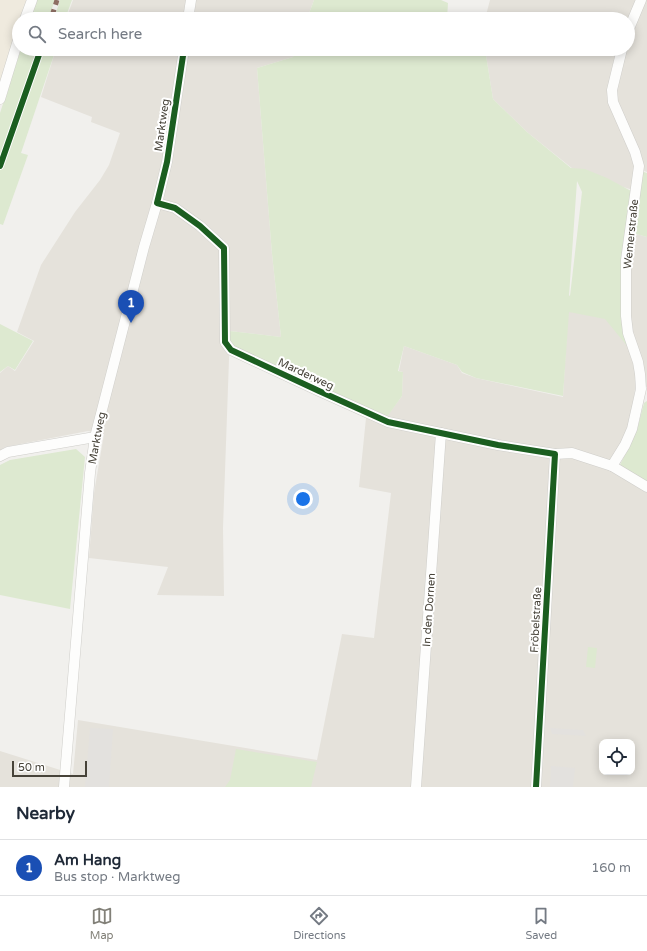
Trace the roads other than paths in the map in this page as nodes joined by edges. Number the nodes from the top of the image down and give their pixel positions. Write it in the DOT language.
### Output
graph roads {
  1 [pos="32,0"];
  2 [pos="191,0"];
  3 [pos="641,0"];
  4 [pos="28,12"];
  5 [pos="189,12"];
  6 [pos="635,14"];
  7 [pos="13,56"];
  8 [pos="183,56"];
  9 [pos="620,56"];
  10 [pos="0,99"];
  11 [pos="643,167"];
  12 [pos="157,203"];
  13 [pos="644,390"];
  14 [pos="441,433"];
  15 [pos="95,437"];
  16 [pos="555,454"];
  17 [pos="0,456"];
  18 [pos="612,466"];
  19 [pos="647,487"];
  20 [pos="64,787"];
  21 [pos="416,787"];
  22 [pos="536,787"];
  1 -- 4 [label="street"];
  2 -- 5 [label="street"];
  3 -- 6 [label="street"];
  7 -- 10 [label="street"];
  8 -- 12 [label="street, Marktweg"];
  9 -- 11 [label="street, Wemerstraße"];
  11 -- 13 [label="street, Wemerstraße"];
  12 -- 14 [label="street, Marderweg"];
  12 -- 15 [label="street, Marktweg"];
  13 -- 18 [label="street, Wemerstraße"];
  14 -- 16 [label="street, Marderweg"];
  14 -- 21 [label="street, In den Dornen"];
  15 -- 17 [label="street"];
  15 -- 20 [label="street, Marktweg"];
  16 -- 18 [label="street, Marderweg"];
  16 -- 22 [label="street, Fröbelstraße"];
  18 -- 19 [label="street, Marderweg"];
}
